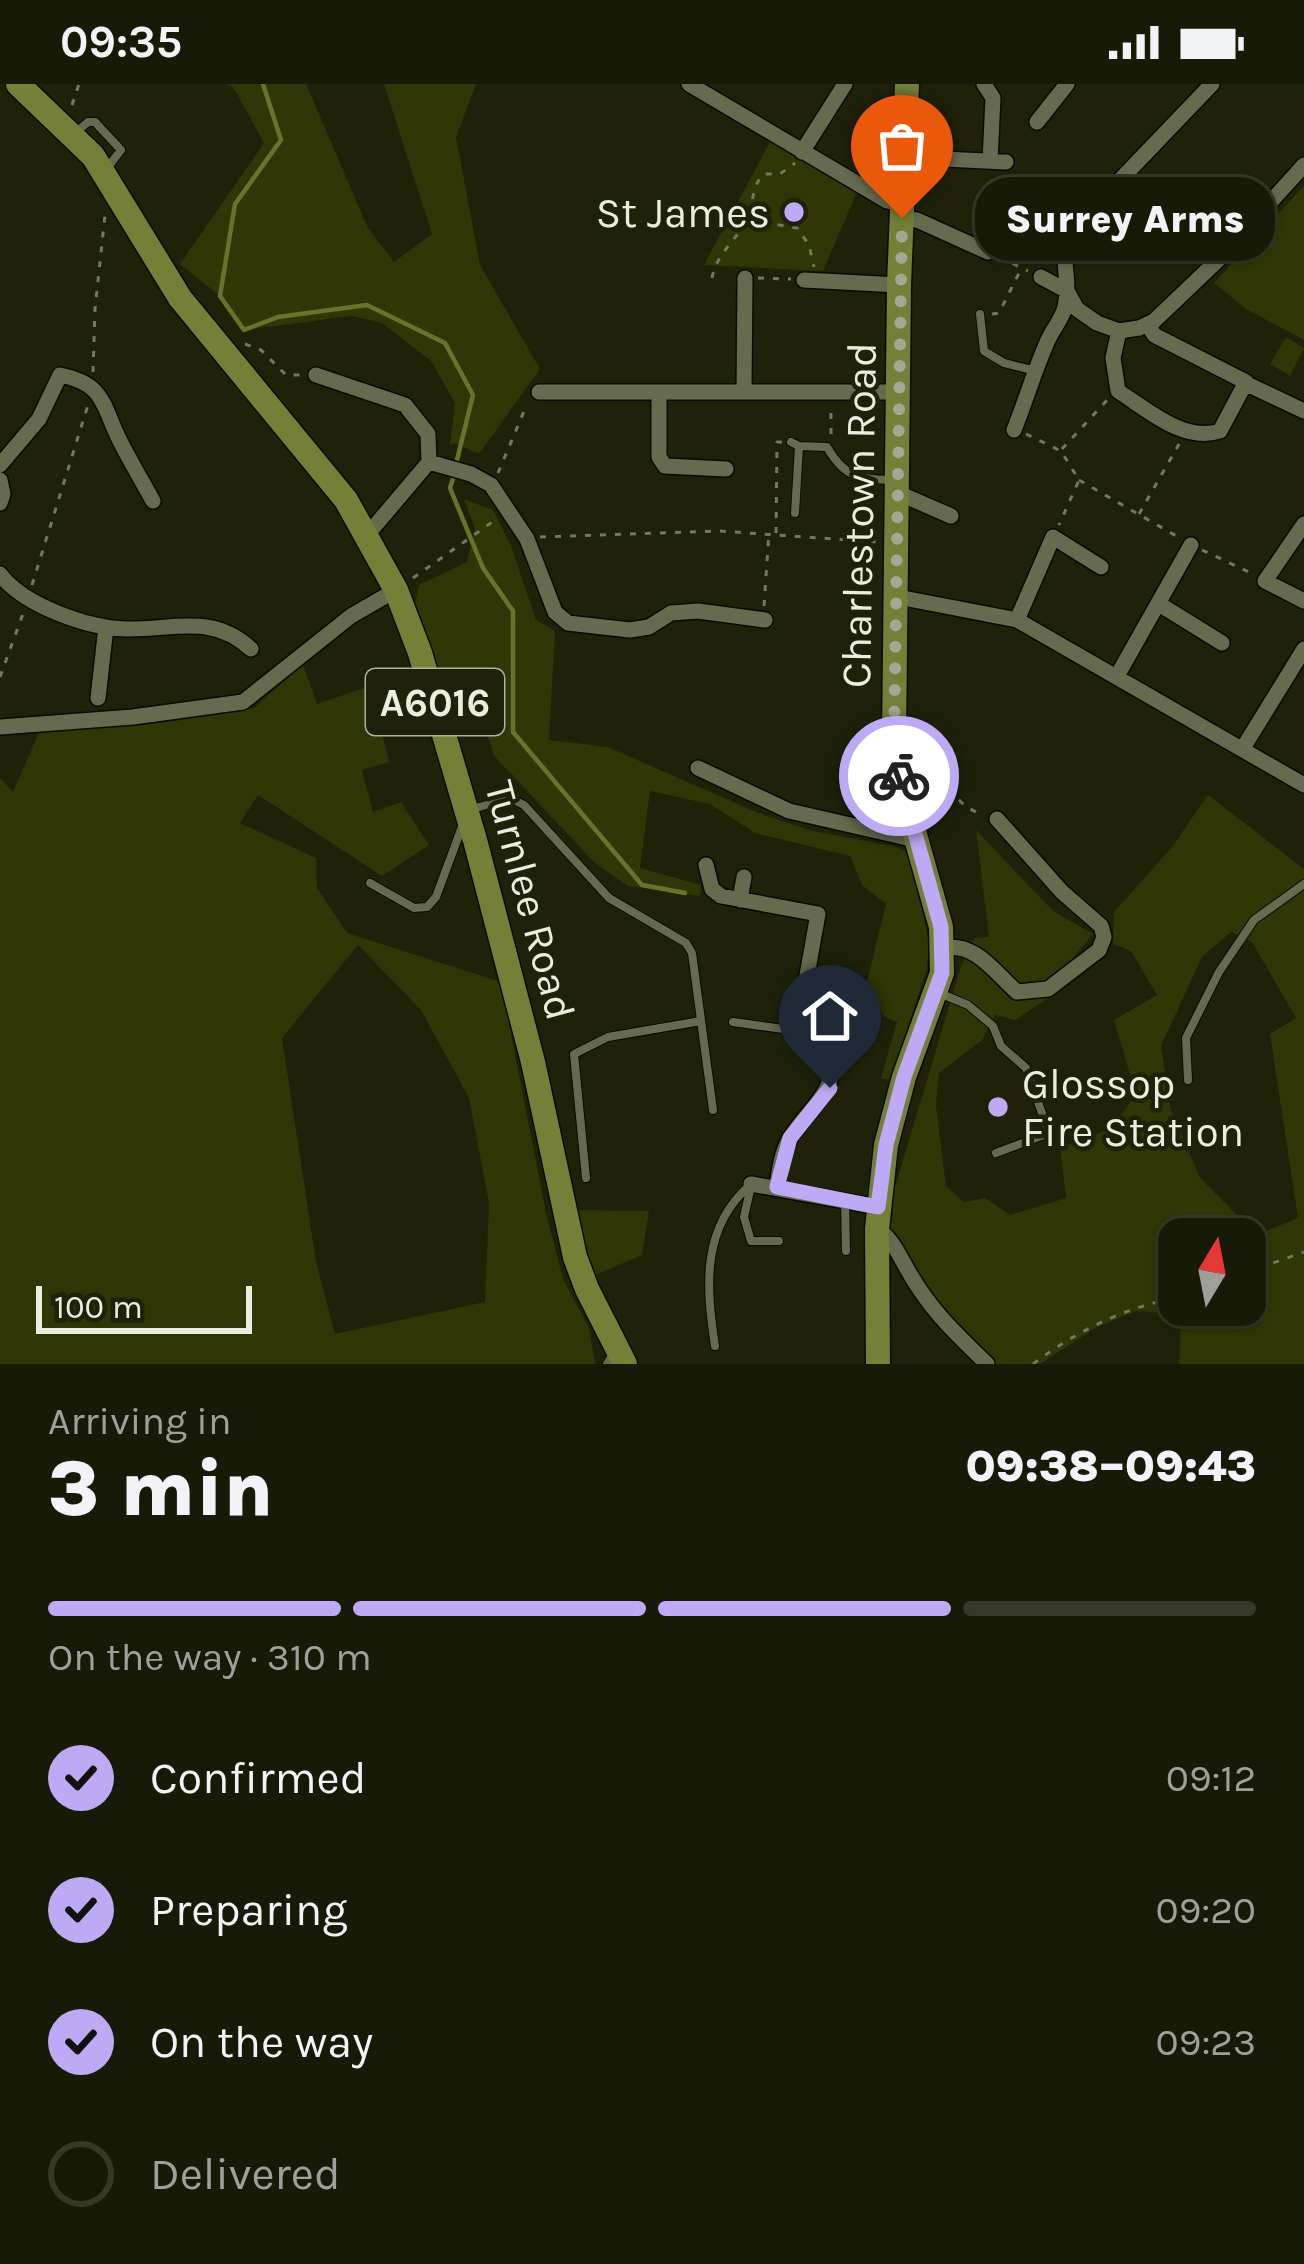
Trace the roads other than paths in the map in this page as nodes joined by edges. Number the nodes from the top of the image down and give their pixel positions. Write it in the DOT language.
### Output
graph roads {
  1 [pos="18,84"];
  2 [pos="689,84"];
  3 [pos="845,84"];
  4 [pos="907,84"];
  5 [pos="984,84"];
  6 [pos="1067,84"];
  7 [pos="1212,84"];
  8 [pos="1036,122"];
  9 [pos="802,152"];
  10 [pos="903,157"];
  11 [pos="1304,165"];
  12 [pos="902,211"];
  13 [pos="988,252"];
  14 [pos="1041,277"];
  15 [pos="745,278"];
  16 [pos="810,280"];
  17 [pos="899,285"];
  18 [pos="1067,291"];
  19 [pos="980,314"];
  20 [pos="1143,326"];
  21 [pos="1119,331"];
  22 [pos="1037,371"];
  23 [pos="316,375"];
  24 [pos="1246,384"];
  25 [pos="745,390"];
  26 [pos="539,392"];
  27 [pos="659,392"];
  28 [pos="899,392"];
  29 [pos="1304,411"];
  30 [pos="1015,430"];
  31 [pos="437,464"];
  32 [pos="0,465"];
  33 [pos="726,469"];
  34 [pos="0,480"];
  35 [pos="898,486"];
  36 [pos="153,501"];
  37 [pos="0,503"];
  38 [pos="795,513"];
  39 [pos="951,516"];
  40 [pos="1304,524"];
  41 [pos="368,534"];
  42 [pos="1191,545"];
  43 [pos="1101,567"];
  44 [pos="0,574"];
  45 [pos="396,590"];
  46 [pos="898,597"];
  47 [pos="1304,601"];
  48 [pos="1159,604"];
  49 [pos="765,620"];
  50 [pos="1016,620"];
  51 [pos="106,627"];
  52 [pos="1222,643"];
  53 [pos="251,649"];
  54 [pos="1304,649"];
  55 [pos="1117,676"];
  56 [pos="98,698"];
  57 [pos="0,727"];
  58 [pos="1243,748"];
  59 [pos="698,768"];
  60 [pos="1304,785"];
  61 [pos="469,816"];
  62 [pos="997,819"];
  63 [pos="916,840"];
  64 [pos="706,865"];
  65 [pos="744,877"];
  66 [pos="370,883"];
  67 [pos="1304,884"];
  68 [pos="740,900"];
  69 [pos="943,948"];
  70 [pos="936,992"];
  71 [pos="701,1021"];
  72 [pos="733,1022"];
  73 [pos="797,1031"];
  74 [pos="1188,1080"];
  75 [pos="713,1110"];
  76 [pos="996,1153"];
  77 [pos="586,1178"];
  78 [pos="752,1184"];
  79 [pos="777,1187"];
  80 [pos="845,1202"];
  81 [pos="877,1218"];
  82 [pos="779,1241"];
  83 [pos="846,1251"];
  84 [pos="715,1346"];
  85 [pos="616,1359"];
  86 [pos="878,1364"];
  87 [pos="987,1364"];
  1 -- 41 [label="main road, Turnlee Road / A6016"];
  2 -- 9 [label="street"];
  3 -- 9 [label="street"];
  4 -- 10 [label="main road, Charlestown Road"];
  5 -- 10 [label="street"];
  6 -- 8 [label="street"];
  7 -- 18 [label="street"];
  9 -- 12 [label="street"];
  10 -- 12 [label="main road, Charlestown Road"];
  11 -- 20 [label="street"];
  12 -- 13 [label="street"];
  12 -- 17 [label="main road, Charlestown Road"];
  14 -- 18 [label="street"];
  15 -- 25 [label="street"];
  16 -- 17 [label="street"];
  17 -- 28 [label="main road, Charlestown Road"];
  18 -- 21 [label="street"];
  18 -- 22 [label="street"];
  19 -- 22 [label="lane"];
  20 -- 21 [label="street"];
  20 -- 24 [label="street"];
  21 -- 24 [label="street"];
  22 -- 30 [label="street"];
  23 -- 31 [label="street"];
  24 -- 29 [label="street"];
  25 -- 27 [label="street"];
  25 -- 28 [label="street"];
  26 -- 27 [label="street"];
  27 -- 33 [label="street"];
  28 -- 35 [label="main road, Charlestown Road"];
  31 -- 41 [label="street"];
  31 -- 49 [label="street"];
  32 -- 36 [label="street"];
  34 -- 37 [label="street"];
  35 -- 38 [label="lane"];
  35 -- 39 [label="street"];
  35 -- 46 [label="main road, Charlestown Road"];
  40 -- 47 [label="street"];
  41 -- 45 [label="main road, Turnlee Road / A6016"];
  42 -- 48 [label="street"];
  43 -- 50 [label="street"];
  44 -- 51 [label="street"];
  45 -- 57 [label="street"];
  45 -- 61 [label="main road, Turnlee Road / A6016"];
  46 -- 50 [label="street"];
  46 -- 63 [label="main road, Charlestown Road"];
  48 -- 52 [label="street"];
  48 -- 55 [label="street"];
  50 -- 55 [label="street"];
  51 -- 53 [label="street"];
  51 -- 56 [label="street"];
  54 -- 58 [label="street"];
  55 -- 58 [label="street"];
  58 -- 60 [label="street"];
  59 -- 63 [label="street"];
  61 -- 66 [label="lane"];
  61 -- 71 [label="lane"];
  61 -- 85 [label="main road, Turnlee Road / A6016"];
  62 -- 69 [label="street"];
  63 -- 69 [label="main road, Charlestown Road"];
  64 -- 68 [label="street"];
  65 -- 68 [label="street"];
  67 -- 74 [label="lane"];
  68 -- 73 [label="street"];
  69 -- 70 [label="main road, Charlestown Road"];
  70 -- 76 [label="lane"];
  70 -- 81 [label="main road, Charlestown Road"];
  71 -- 75 [label="lane"];
  71 -- 77 [label="lane"];
  72 -- 73 [label="lane"];
  73 -- 79 [label="street"];
  78 -- 79 [label="street"];
  78 -- 82 [label="lane"];
  78 -- 84 [label="lane"];
  79 -- 80 [label="street"];
  80 -- 81 [label="street"];
  80 -- 83 [label="lane"];
  81 -- 86 [label="main road, Charlestown Road"];
  81 -- 87 [label="street"];
}
